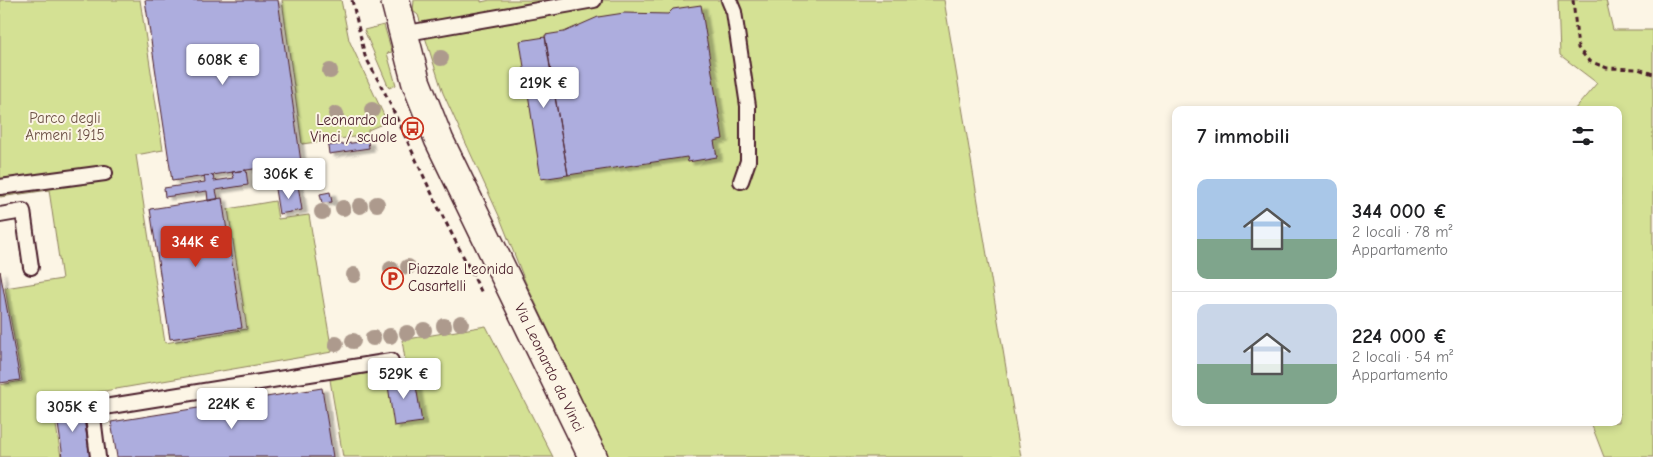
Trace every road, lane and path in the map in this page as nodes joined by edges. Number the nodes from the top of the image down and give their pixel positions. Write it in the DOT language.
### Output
graph roads {
  1 [pos="352,0"];
  2 [pos="394,0"];
  3 [pos="594,0"];
  4 [pos="729,0"];
  5 [pos="1573,0"];
  6 [pos="402,34"];
  7 [pos="1653,74"];
  8 [pos="105,172"];
  9 [pos="741,182"];
  10 [pos="0,187"];
  11 [pos="0,215"];
  12 [pos="32,267"];
  13 [pos="483,294"];
  14 [pos="391,361"];
  15 [pos="98,457"];
  16 [pos="593,457"];
  1 -- 13 [label="path"];
  2 -- 6 [label="street, Via Leonardo da Vinci"];
  3 -- 6 [label="lane"];
  4 -- 9 [label="lane"];
  5 -- 7 [label="path"];
  6 -- 16 [label="street, Via Leonardo da Vinci"];
  8 -- 10 [label="lane"];
  11 -- 12 [label="lane"];
  14 -- 15 [label="lane"];
}
